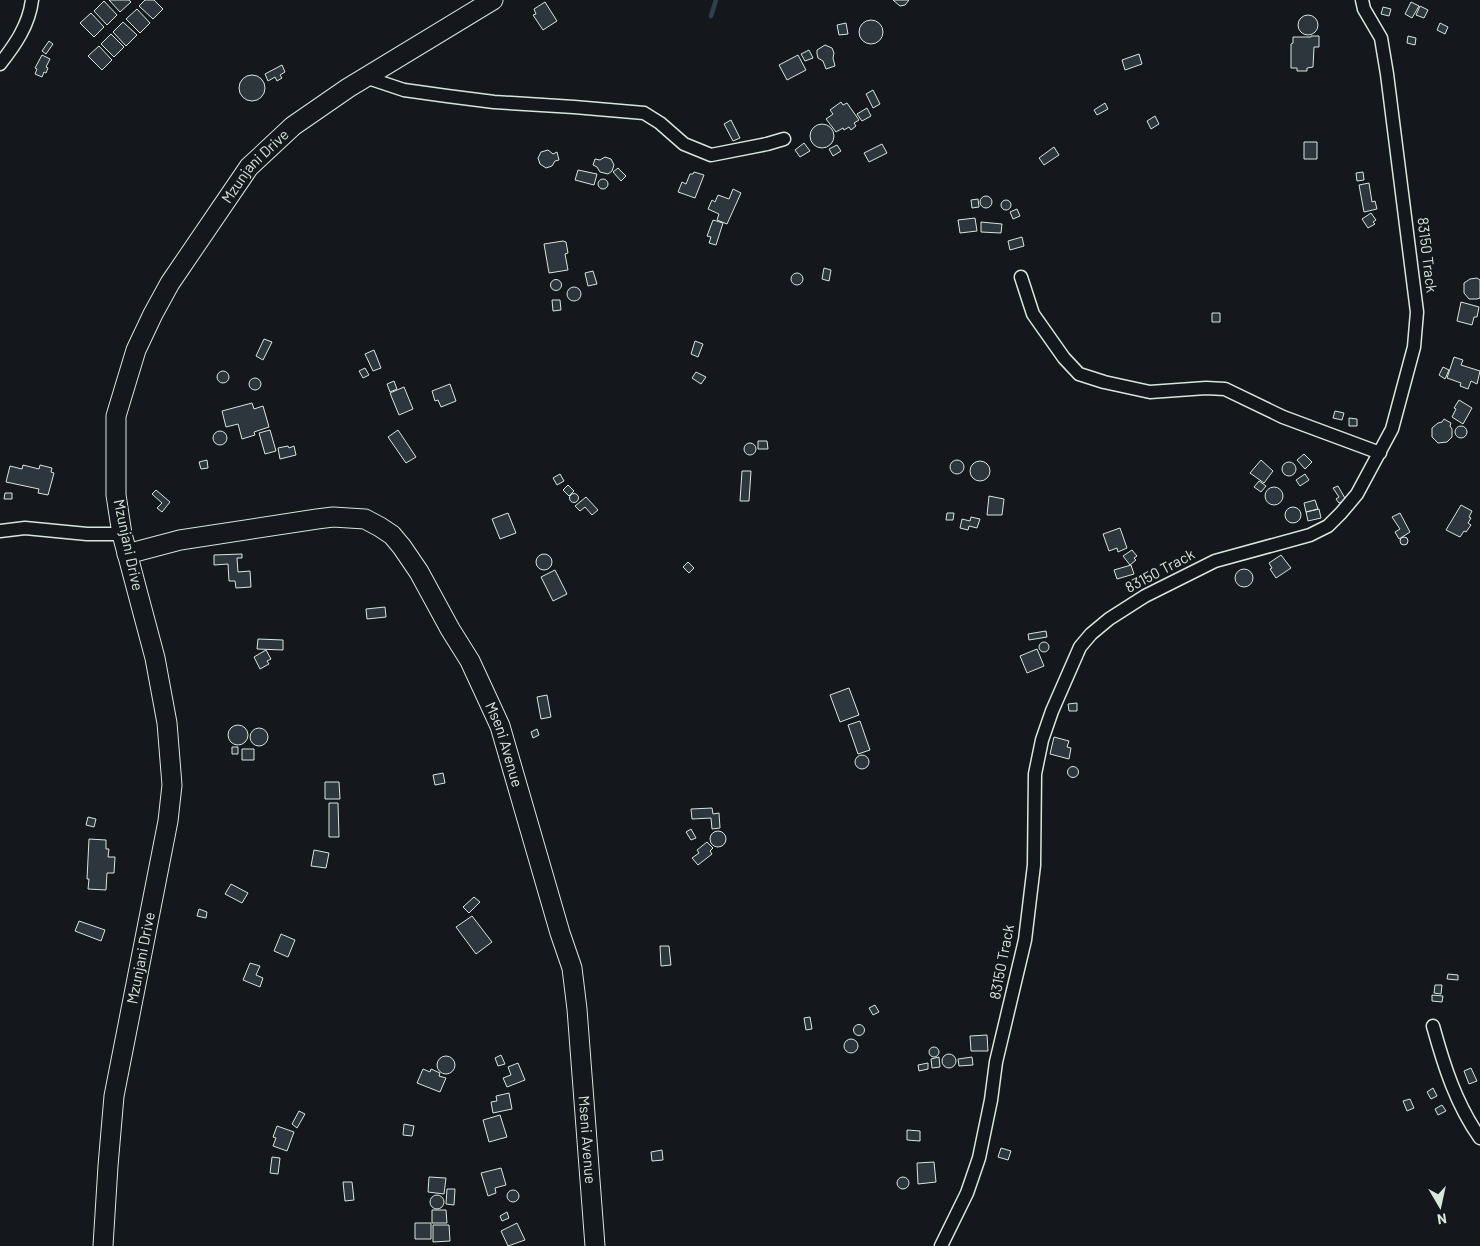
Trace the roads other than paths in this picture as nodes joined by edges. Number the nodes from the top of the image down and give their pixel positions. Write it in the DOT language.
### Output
graph roads {
  1 [pos="32,0"];
  2 [pos="493,0"];
  3 [pos="1362,0"];
  4 [pos="0,64"];
  5 [pos="365,76"];
  6 [pos="784,139"];
  7 [pos="1022,277"];
  8 [pos="1380,453"];
  9 [pos="0,531"];
  10 [pos="122,534"];
  11 [pos="127,554"];
  12 [pos="1432,1026"];
  13 [pos="1480,1138"];
  14 [pos="103,1246"];
  15 [pos="595,1246"];
  16 [pos="940,1246"];
  1 -- 4 [label="street"];
  2 -- 5 [label="main road, Mzunjani Drive"];
  3 -- 8 [label="street, 83150 Track"];
  5 -- 6 [label="street"];
  5 -- 10 [label="main road, Mzunjani Drive"];
  7 -- 8 [label="street"];
  8 -- 16 [label="street, 83150 Track"];
  9 -- 10 [label="street"];
  10 -- 11 [label="main road, Mzunjani Drive"];
  11 -- 14 [label="main road, Mzunjani Drive"];
  11 -- 15 [label="main road, Mseni Avenue"];
  12 -- 13 [label="street"];
}
